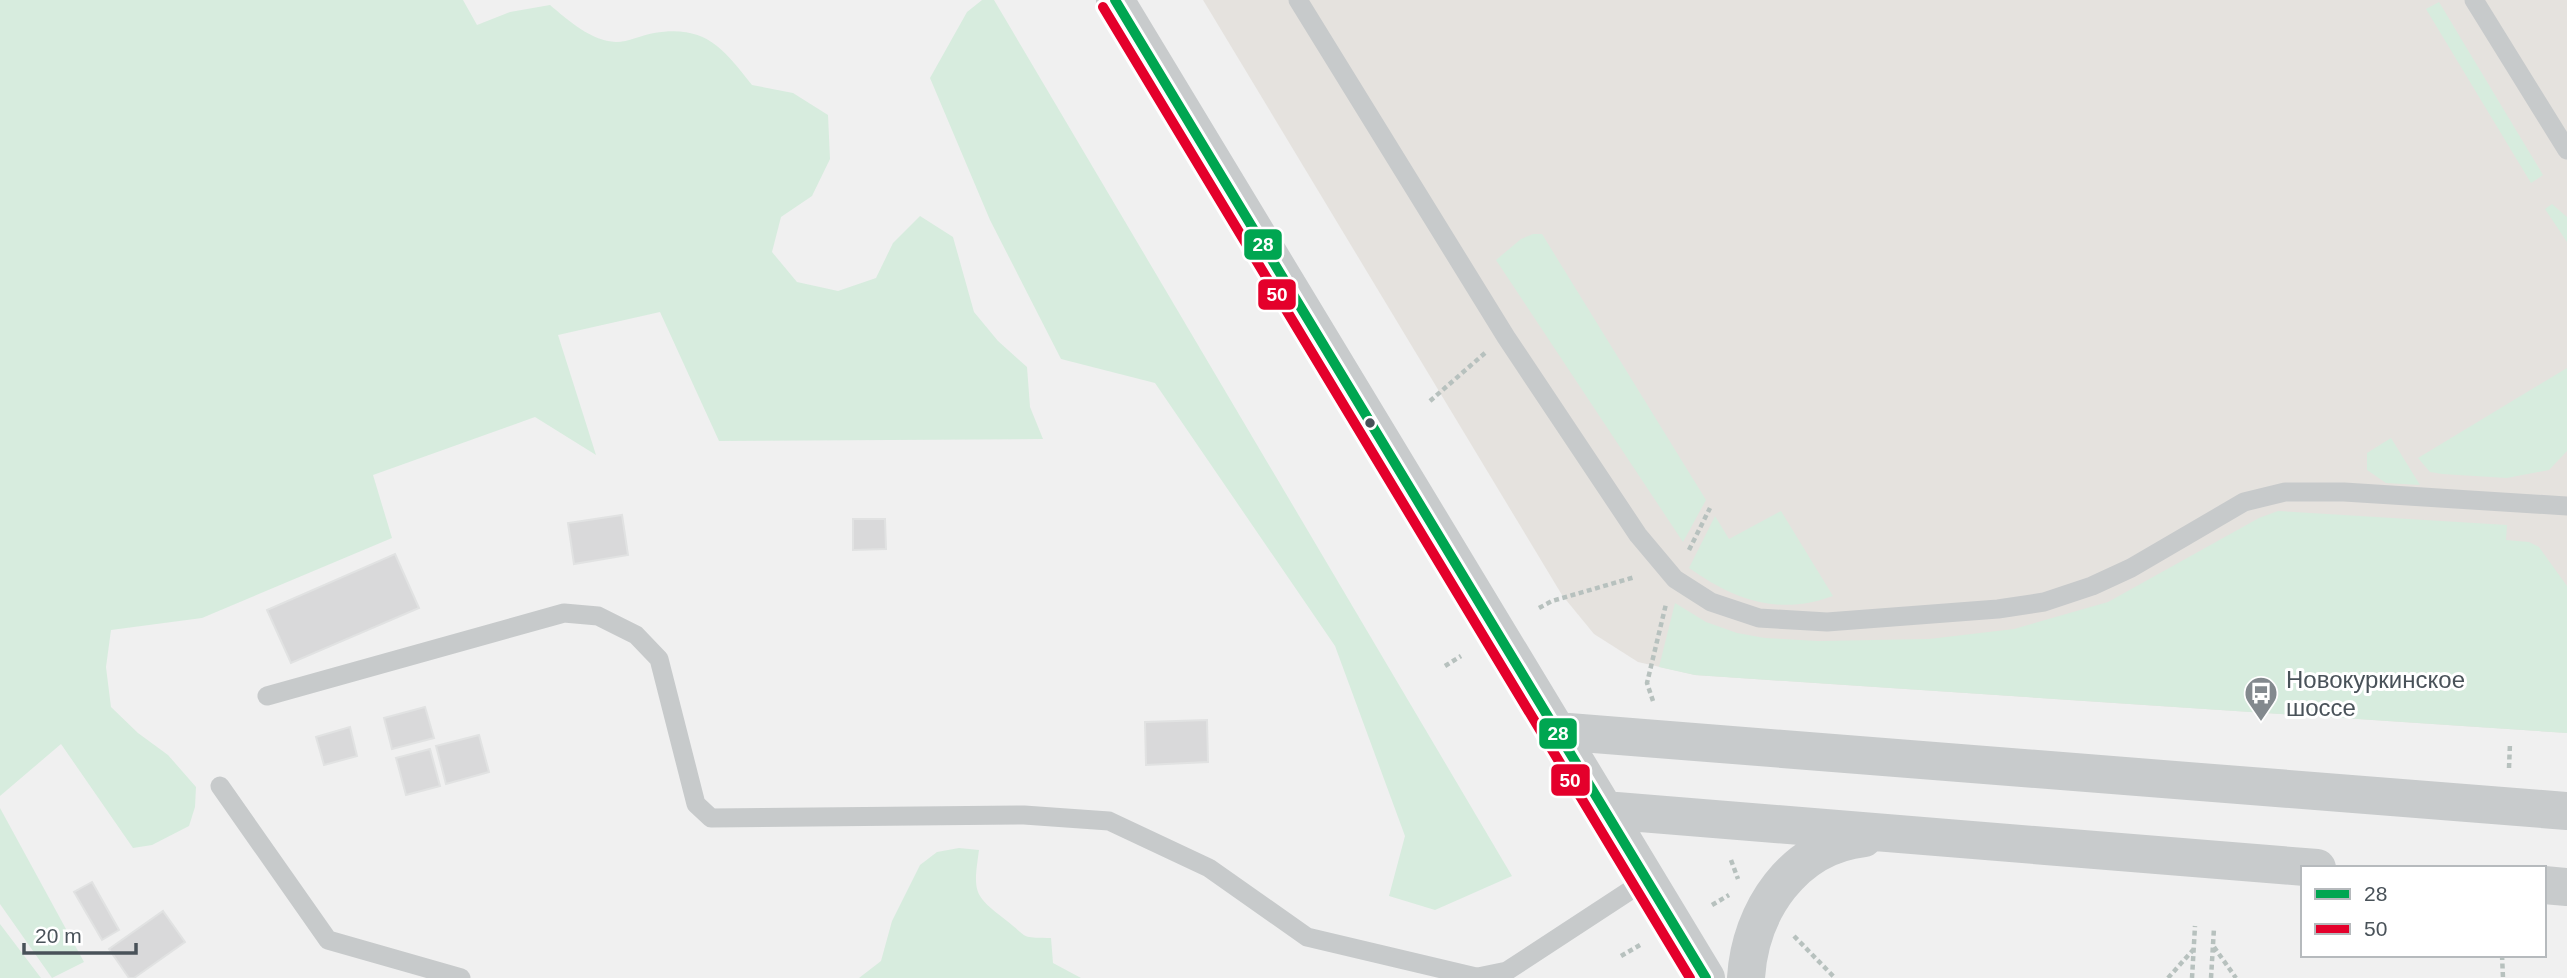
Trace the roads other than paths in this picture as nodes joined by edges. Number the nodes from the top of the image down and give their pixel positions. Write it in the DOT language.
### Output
graph roads {
  1 [pos="1115,0"];
  2 [pos="1298,0"];
  3 [pos="2474,0"];
  4 [pos="2567,150"];
  5 [pos="2567,506"];
  6 [pos="267,696"];
  7 [pos="1556,731"];
  8 [pos="220,786"];
  9 [pos="1604,810"];
  10 [pos="2567,811"];
  11 [pos="1891,835"];
  12 [pos="2301,867"];
  13 [pos="1646,880"];
  14 [pos="2546,885"];
  15 [pos="2567,887"];
  16 [pos="461,978"];
  17 [pos="1474,978"];
  18 [pos="1706,978"];
  19 [pos="1746,978"];
  1 -- 7 [label="main road"];
  2 -- 5 [label="lane"];
  3 -- 4 [label="lane"];
  6 -- 17 [label="lane"];
  7 -- 9 [label="main road"];
  7 -- 10 [label="main road"];
  8 -- 16 [label="lane"];
  9 -- 11 [label="main road"];
  9 -- 13 [label="main road"];
  11 -- 12 [label="main road"];
  11 -- 19 [label="main road"];
  13 -- 17 [label="lane"];
  13 -- 18 [label="main road"];
  14 -- 15 [label="main road"];
}
